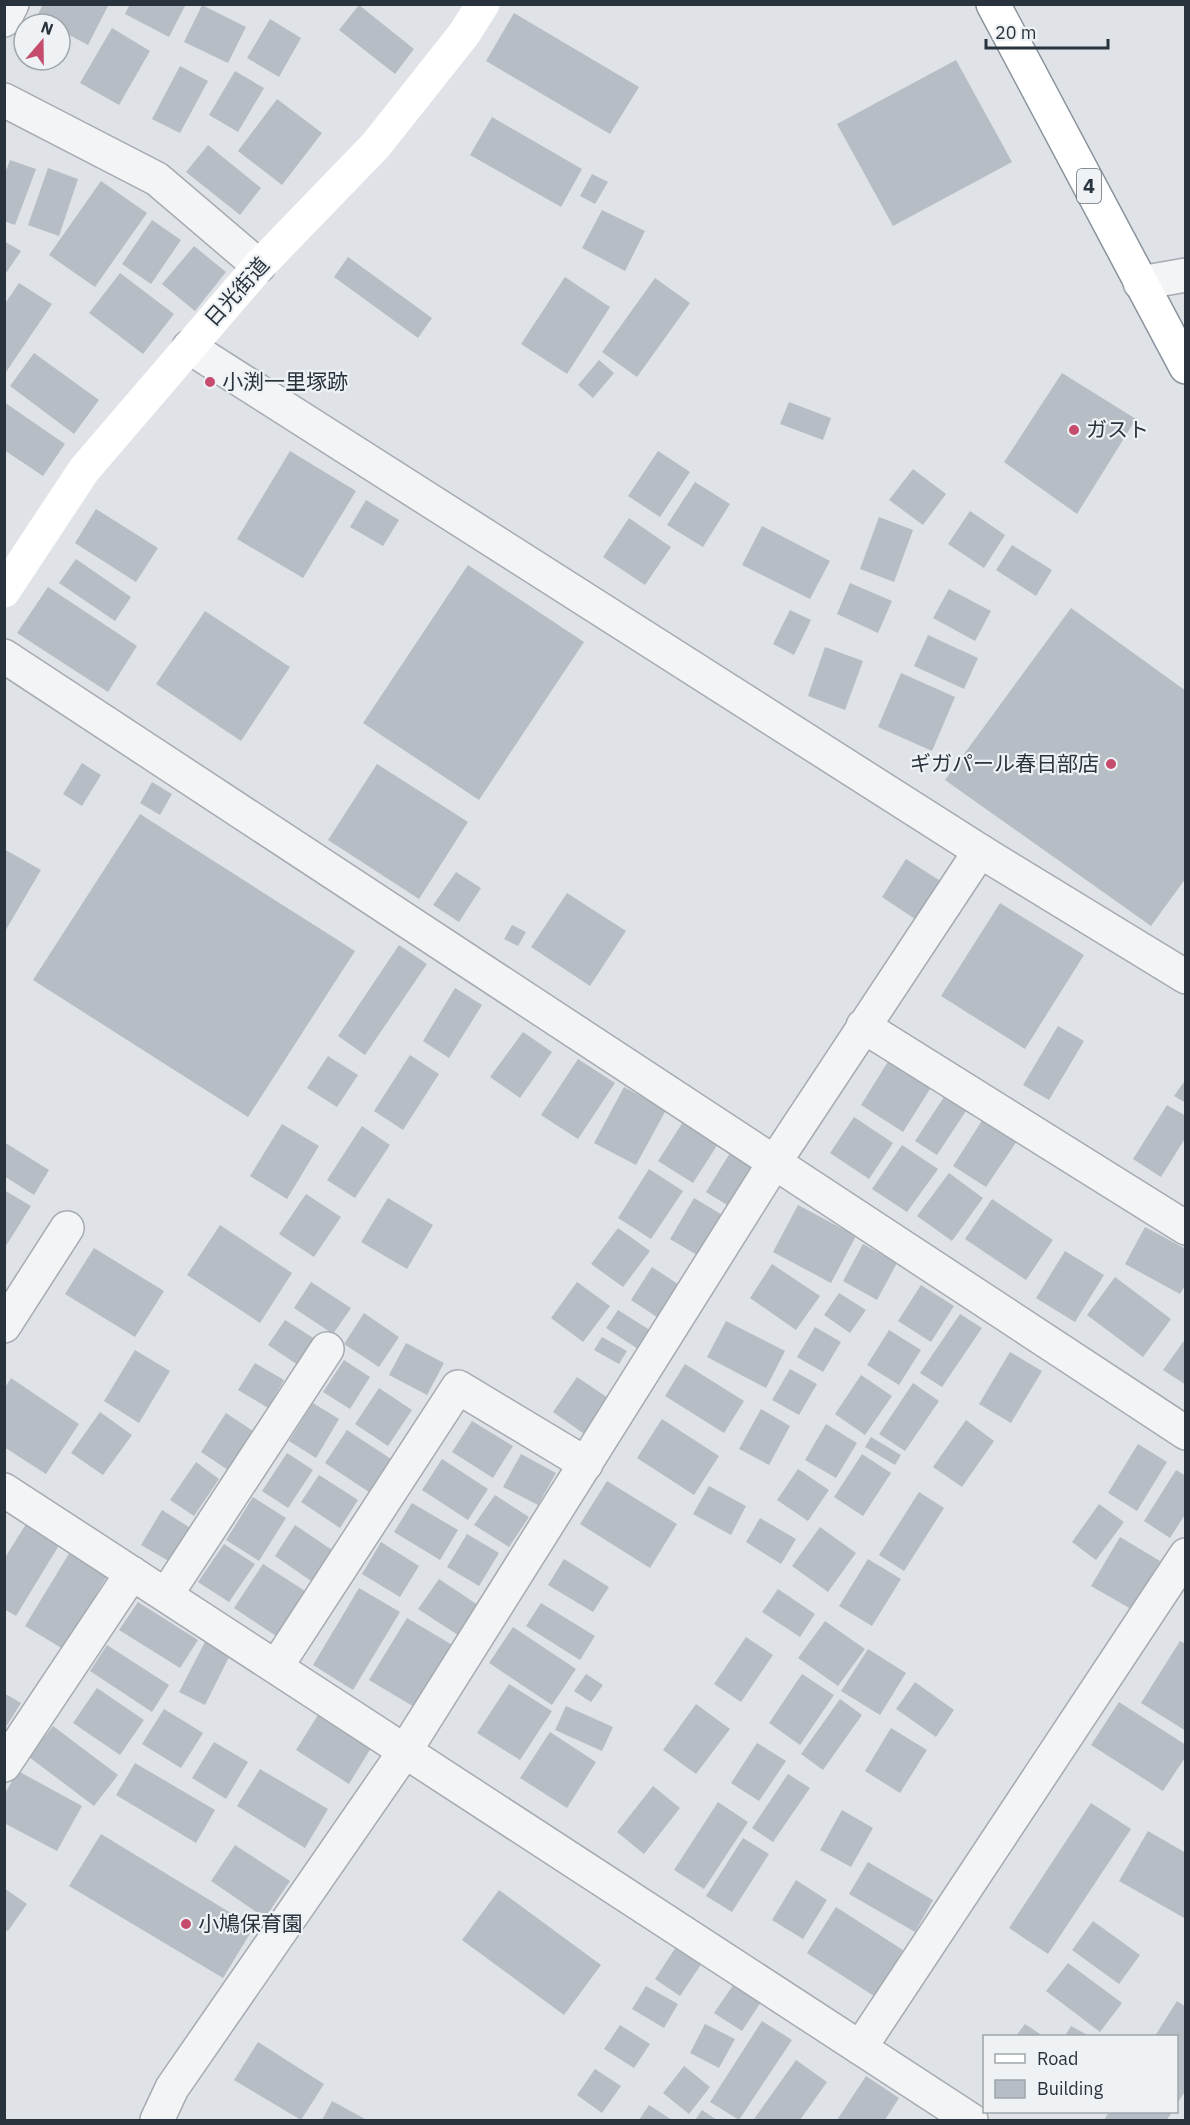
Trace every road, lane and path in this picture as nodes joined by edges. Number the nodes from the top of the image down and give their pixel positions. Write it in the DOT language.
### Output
graph roads {
  1 [pos="12,4"];
  2 [pos="483,4"];
  3 [pos="993,4"];
  4 [pos="4,20"];
  5 [pos="4,100"];
  6 [pos="259,266"];
  7 [pos="1185,275"];
  8 [pos="1140,283"];
  9 [pos="189,347"];
  10 [pos="1185,367"];
  11 [pos="4,591"];
  12 [pos="4,656"];
  13 [pos="980,851"];
  14 [pos="1185,977"];
  15 [pos="863,1026"];
  16 [pos="774,1163"];
  17 [pos="67,1228"];
  18 [pos="1185,1228"];
  19 [pos="4,1326"];
  20 [pos="327,1349"];
  21 [pos="1185,1433"];
  22 [pos="586,1464"];
  23 [pos="4,1490"];
  24 [pos="1185,1556"];
  25 [pos="132,1573"];
  26 [pos="166,1594"];
  27 [pos="276,1667"];
  28 [pos="405,1751"];
  29 [pos="4,1765"];
  30 [pos="860,2048"];
  31 [pos="157,2121"];
  32 [pos="971,2121"];
  1 -- 4 [label="street"];
  2 -- 6 [label="main road, 日光街道"];
  3 -- 8 [label="main road, 4"];
  5 -- 6 [label="street"];
  6 -- 9 [label="main road, 日光街道"];
  7 -- 8 [label="street"];
  8 -- 10 [label="main road, 4"];
  9 -- 11 [label="main road, 日光街道"];
  9 -- 13 [label="street"];
  12 -- 16 [label="street"];
  13 -- 14 [label="street"];
  13 -- 15 [label="street"];
  15 -- 16 [label="street"];
  15 -- 18 [label="street"];
  16 -- 21 [label="street"];
  16 -- 22 [label="street"];
  17 -- 19 [label="street"];
  20 -- 26 [label="street"];
  22 -- 27 [label="street"];
  22 -- 28 [label="street"];
  23 -- 25 [label="street"];
  24 -- 30 [label="street"];
  25 -- 26 [label="street"];
  25 -- 29 [label="street"];
  26 -- 27 [label="street"];
  27 -- 28 [label="street"];
  28 -- 30 [label="street"];
  28 -- 31 [label="street"];
  30 -- 32 [label="street"];
}
